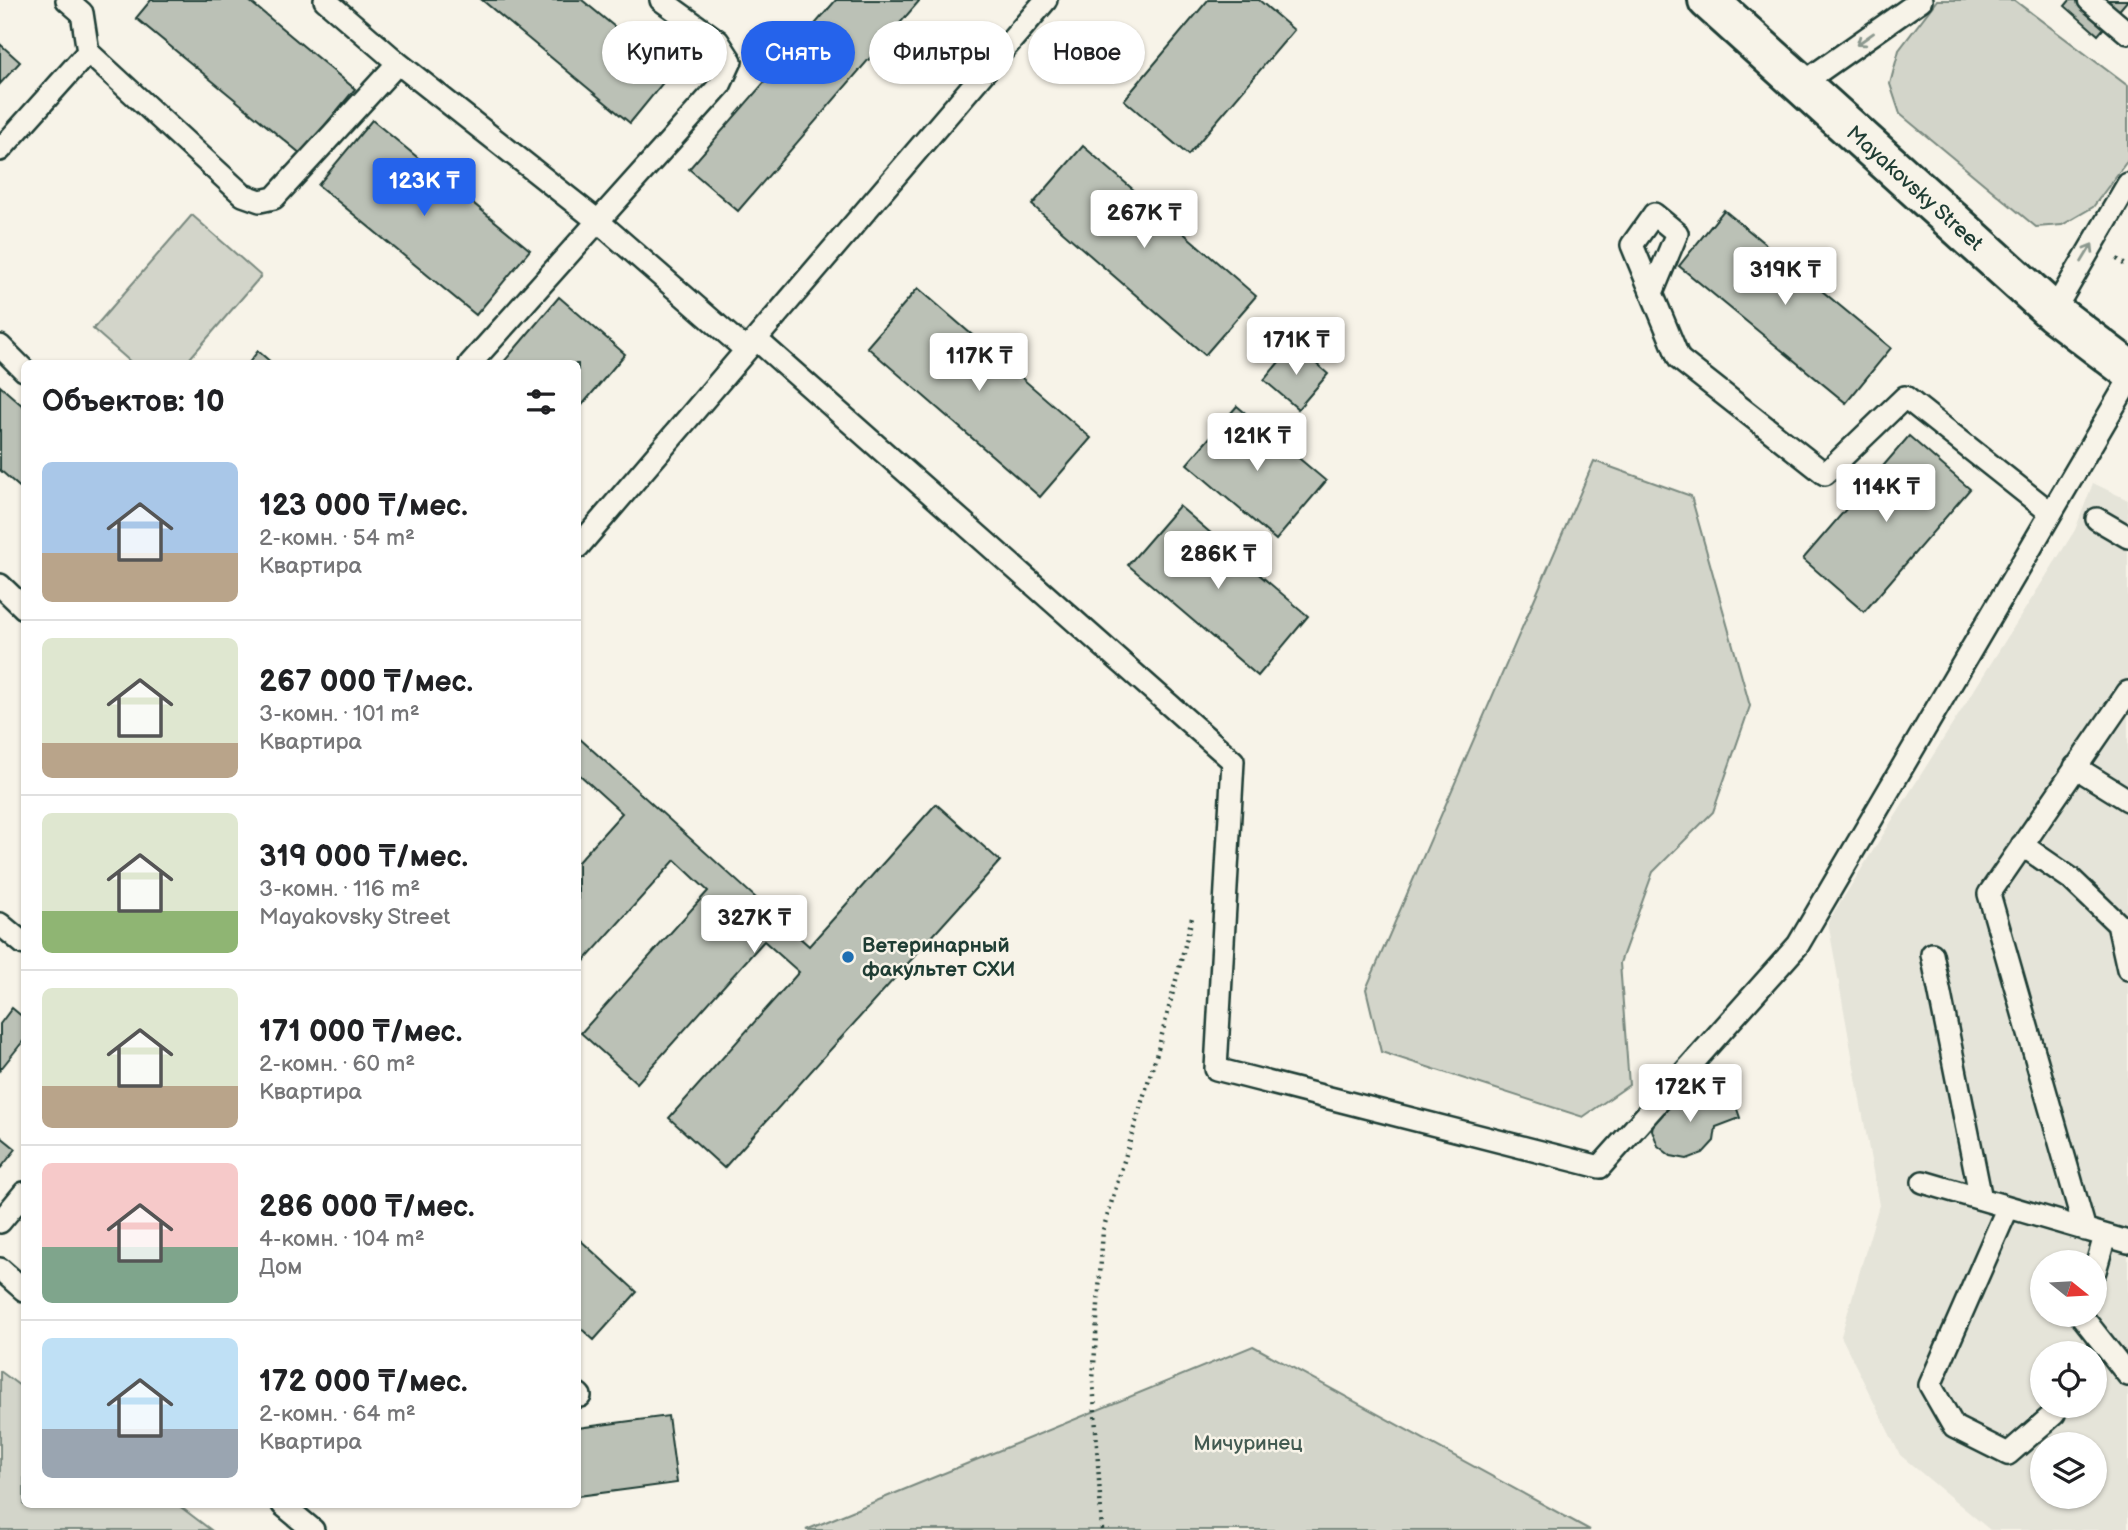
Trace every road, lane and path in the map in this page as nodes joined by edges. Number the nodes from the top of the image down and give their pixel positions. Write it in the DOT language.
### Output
graph roads {
  1 [pos="325,0"];
  2 [pos="661,0"];
  3 [pos="1046,0"];
  4 [pos="1708,0"];
  5 [pos="1921,0"];
  6 [pos="2089,0"];
  7 [pos="81,4"];
  8 [pos="2128,33"];
  9 [pos="88,52"];
  10 [pos="398,63"];
  11 [pos="1800,85"];
  12 [pos="0,150"];
  13 [pos="2128,184"];
  14 [pos="599,222"];
  15 [pos="1653,293"];
  16 [pos="2053,312"];
  17 [pos="751,345"];
  18 [pos="0,346"];
  19 [pos="474,360"];
  20 [pos="21,367"];
  21 [pos="2128,369"];
  22 [pos="2128,383"];
  23 [pos="2052,513"];
  24 [pos="2097,519"];
  25 [pos="2128,537"];
  26 [pos="581,543"];
  27 [pos="0,585"];
  28 [pos="21,605"];
  29 [pos="2128,692"];
  30 [pos="2076,767"];
  31 [pos="2128,800"];
  32 [pos="2022,845"];
  33 [pos="1196,903"];
  34 [pos="0,925"];
  35 [pos="2123,927"];
  36 [pos="21,942"];
  37 [pos="1932,954"];
  38 [pos="2128,969"];
  39 [pos="1923,1182"];
  40 [pos="21,1197"];
  41 [pos="1982,1199"];
  42 [pos="2008,1207"];
  43 [pos="0,1222"];
  44 [pos="2095,1233"];
  45 [pos="2128,1242"];
  46 [pos="2095,1250"];
  47 [pos="0,1269"];
  48 [pos="21,1287"];
  49 [pos="2090,1327"];
  50 [pos="2128,1375"];
  51 [pos="2049,1418"];
  52 [pos="287,1508"];
  53 [pos="313,1530"];
  54 [pos="1101,1530"];
  1 -- 10 [label="lane"];
  2 -- 14 [label="lane"];
  3 -- 17 [label="lane"];
  4 -- 11 [label="main road, Mayakovsky Street"];
  5 -- 11 [label="lane, one-way"];
  6 -- 8 [label="lane"];
  7 -- 9 [label="lane"];
  9 -- 10 [label="lane"];
  9 -- 12 [label="lane"];
  10 -- 14 [label="lane"];
  11 -- 16 [label="main road, Mayakovsky Street"];
  16 -- 13 [label="lane, one-way"];
  14 -- 17 [label="lane"];
  14 -- 19 [label="lane"];
  15 -- 23 [label="lane"];
  16 -- 21 [label="main road, Mayakovsky Street"];
  17 -- 23 [label="lane"];
  17 -- 26 [label="lane"];
  18 -- 20 [label="lane"];
  22 -- 23 [label="lane"];
  24 -- 25 [label="lane"];
  27 -- 28 [label="lane"];
  29 -- 30 [label="lane"];
  30 -- 31 [label="lane"];
  30 -- 32 [label="lane"];
  32 -- 35 [label="lane"];
  32 -- 44 [label="lane"];
  33 -- 54 [label="path"];
  34 -- 36 [label="lane"];
  35 -- 38 [label="lane"];
  37 -- 41 [label="lane"];
  39 -- 41 [label="lane"];
  40 -- 43 [label="lane"];
  41 -- 42 [label="lane"];
  42 -- 44 [label="lane"];
  42 -- 51 [label="lane"];
  44 -- 45 [label="lane"];
  44 -- 46 [label="lane"];
  47 -- 48 [label="lane"];
  49 -- 50 [label="lane"];
  52 -- 53 [label="lane"];
}
